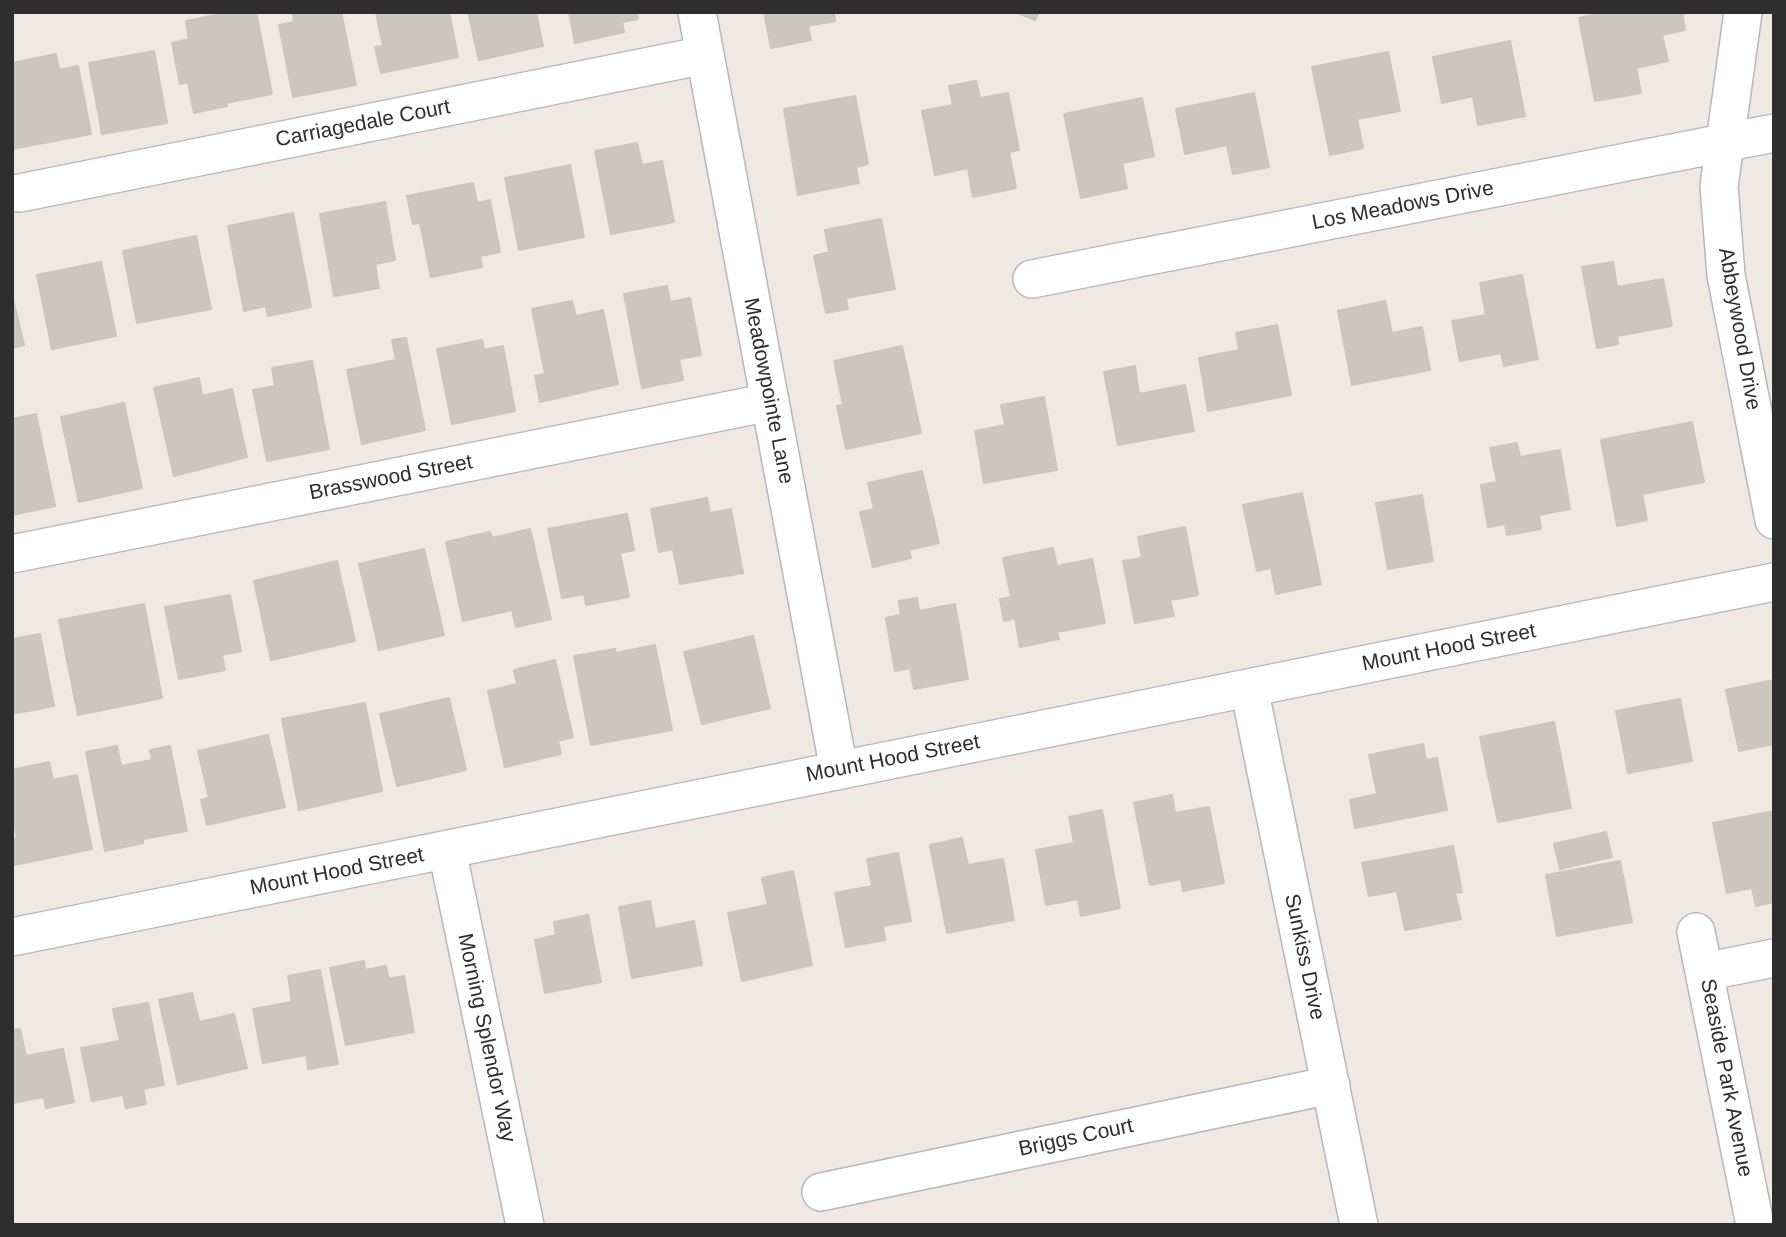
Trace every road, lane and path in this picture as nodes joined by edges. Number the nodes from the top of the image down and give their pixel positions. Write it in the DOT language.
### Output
graph roads {
  1 [pos="697,12"];
  2 [pos="1743,12"];
  3 [pos="705,55"];
  4 [pos="1774,133"];
  5 [pos="1723,143"];
  6 [pos="20,193"];
  7 [pos="1032,279"];
  8 [pos="770,402"];
  9 [pos="1774,520"];
  10 [pos="12,554"];
  11 [pos="1774,582"];
  12 [pos="1249,688"];
  13 [pos="839,770"];
  14 [pos="447,850"];
  15 [pos="1696,932"];
  16 [pos="12,937"];
  17 [pos="1774,958"];
  18 [pos="1704,972"];
  19 [pos="1331,1085"];
  20 [pos="821,1192"];
  21 [pos="525,1225"];
  22 [pos="1359,1225"];
  23 [pos="1755,1225"];
  1 -- 3 [label="street, Meadowpointe Lane"];
  2 -- 5 [label="street, Abbeywood Drive"];
  3 -- 6 [label="street, Carriagedale Court"];
  3 -- 8 [label="street, Meadowpointe Lane"];
  4 -- 5 [label="street, Los Meadows Drive"];
  5 -- 7 [label="street, Los Meadows Drive"];
  5 -- 9 [label="street, Abbeywood Drive"];
  8 -- 10 [label="street, Brasswood Street"];
  8 -- 13 [label="street, Meadowpointe Lane"];
  11 -- 12 [label="street, Mount Hood Street"];
  12 -- 13 [label="street, Mount Hood Street"];
  12 -- 19 [label="street, Sunkiss Drive"];
  13 -- 14 [label="street, Mount Hood Street"];
  14 -- 16 [label="street, Mount Hood Street"];
  14 -- 21 [label="street, Morning Splendor Way"];
  15 -- 18 [label="street, Seaside Park Avenue"];
  17 -- 18 [label="street"];
  18 -- 23 [label="street, Seaside Park Avenue"];
  19 -- 20 [label="street, Briggs Court"];
  19 -- 22 [label="street, Sunkiss Drive"];
}
